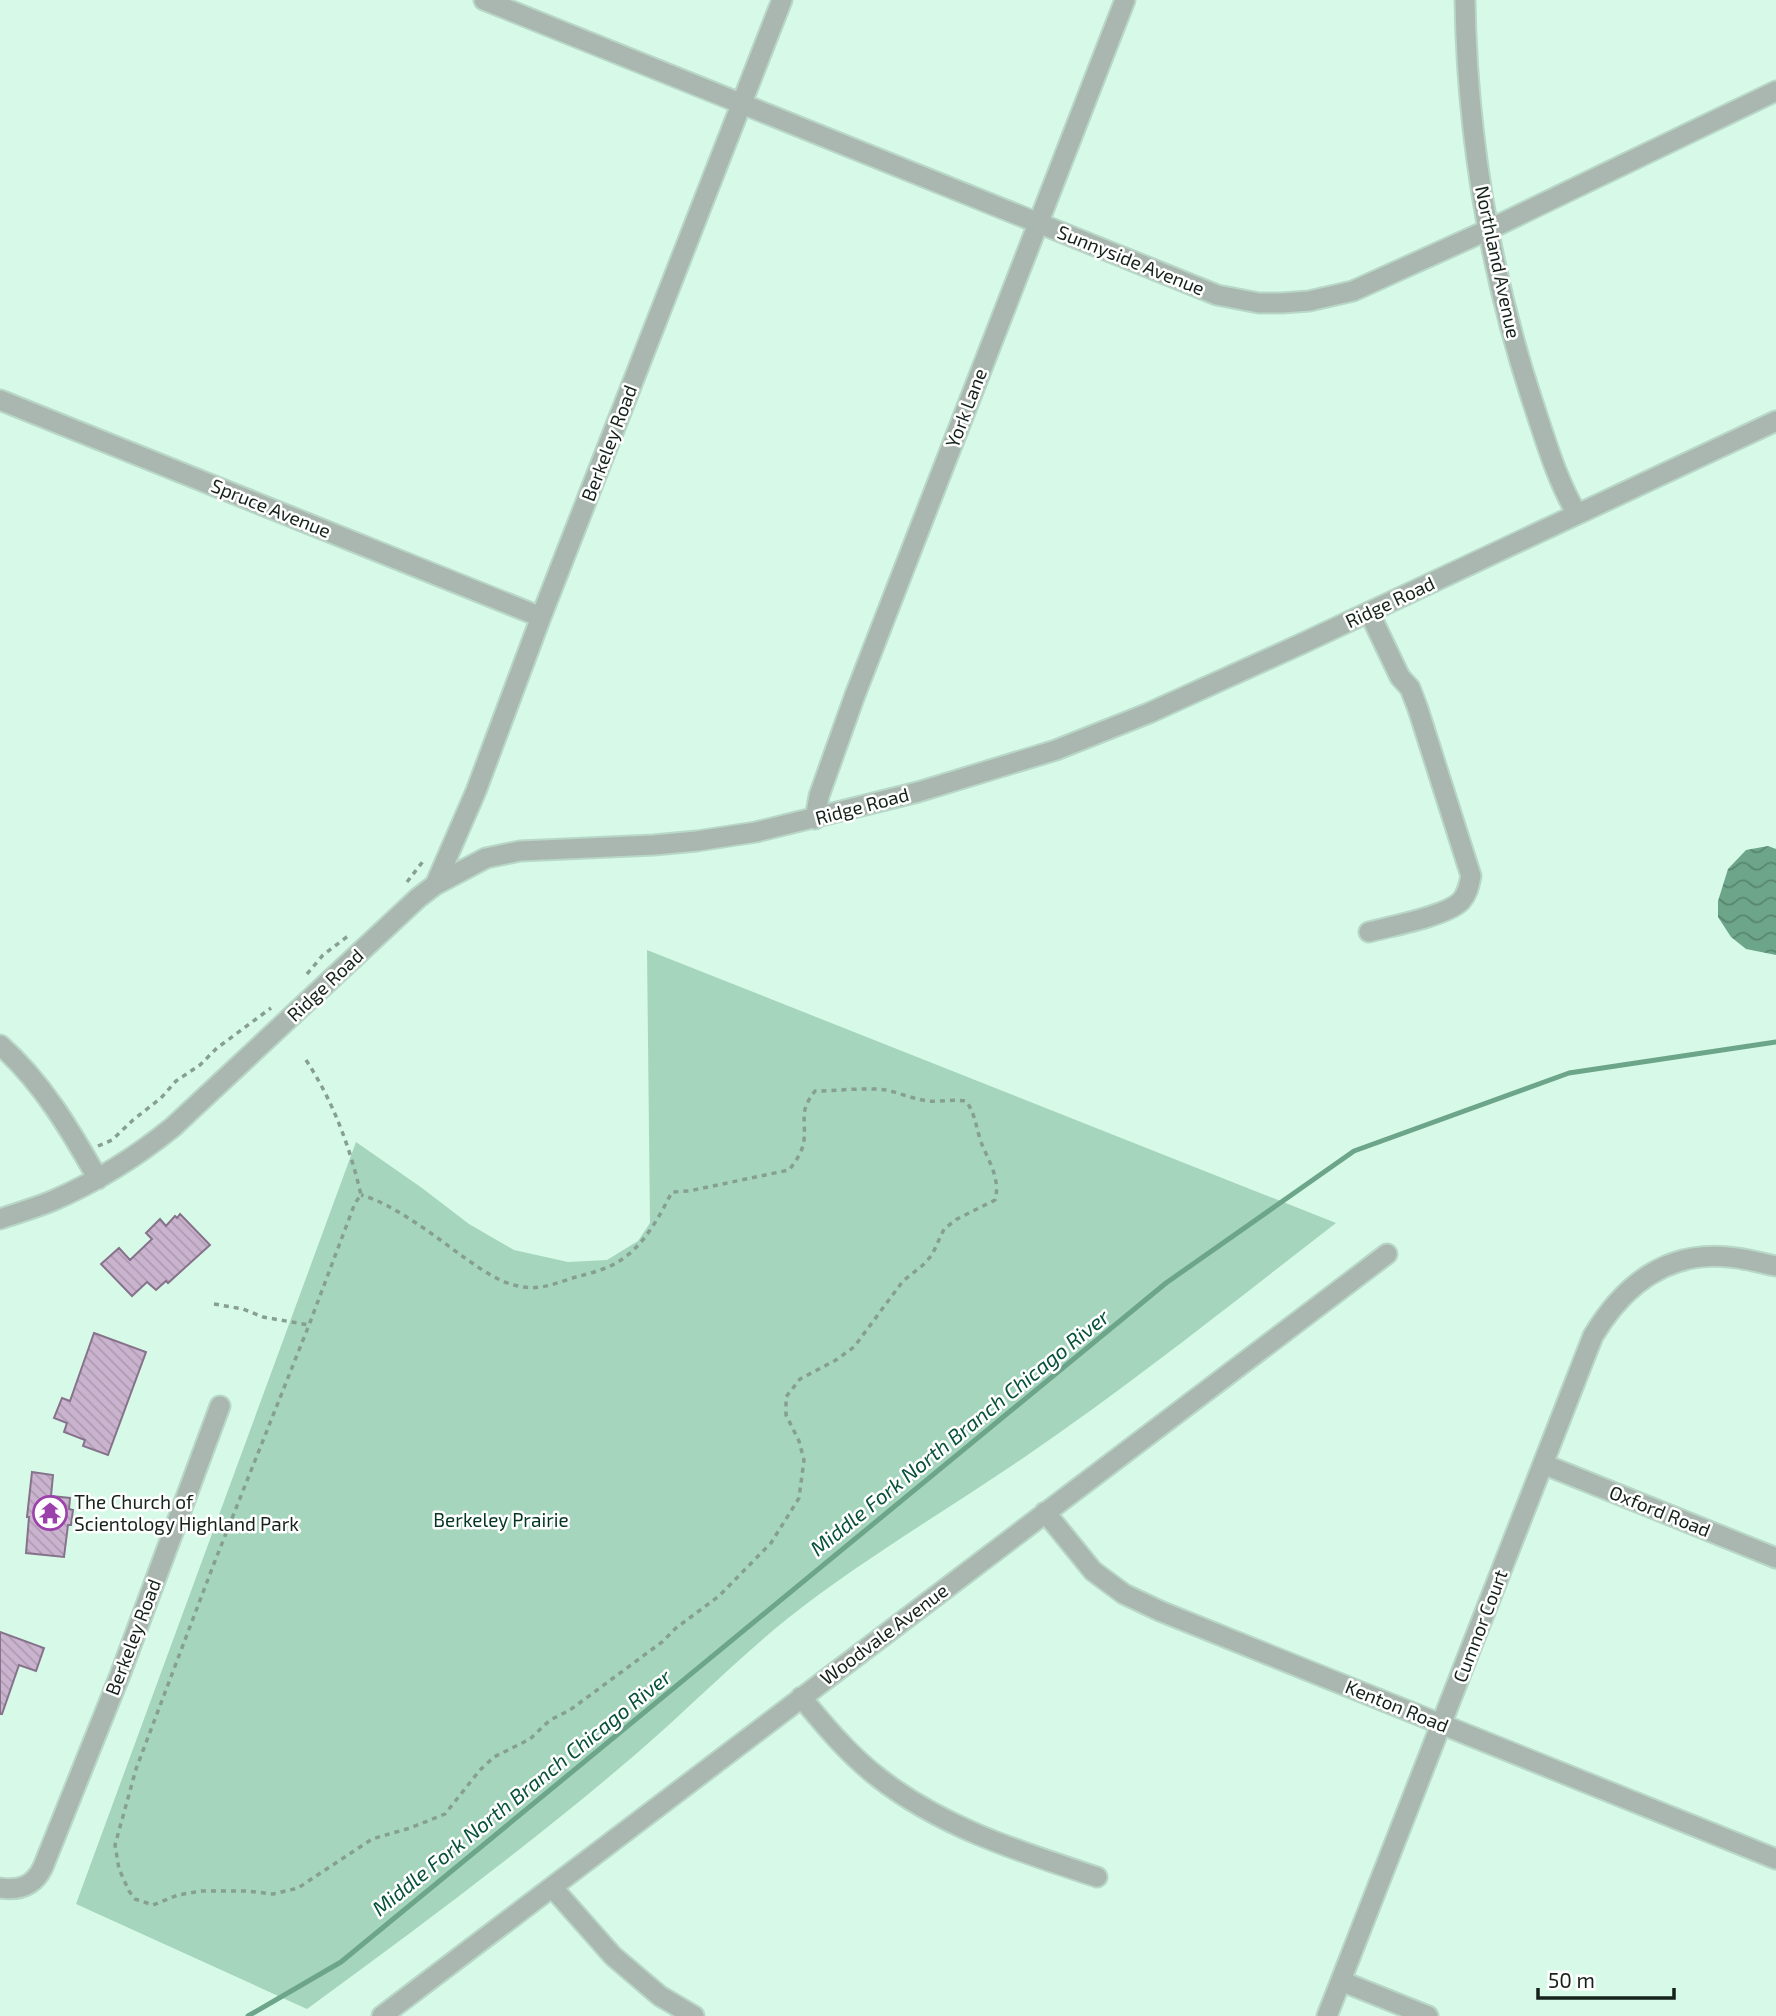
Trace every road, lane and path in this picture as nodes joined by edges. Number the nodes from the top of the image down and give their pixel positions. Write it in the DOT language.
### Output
graph roads {
  1 [pos="484,0"];
  2 [pos="782,0"];
  3 [pos="1125,0"];
  4 [pos="1465,0"];
  5 [pos="1776,91"];
  6 [pos="742,104"];
  7 [pos="1038,223"];
  8 [pos="1490,229"];
  9 [pos="0,400"];
  10 [pos="1776,421"];
  11 [pos="1577,514"];
  12 [pos="1369,612"];
  13 [pos="541,617"];
  14 [pos="815,818"];
  15 [pos="426,856"];
  16 [pos="406,883"];
  17 [pos="435,886"];
  18 [pos="356,931"];
  19 [pos="1368,932"];
  20 [pos="299,982"];
  21 [pos="272,1007"];
  22 [pos="0,1045"];
  23 [pos="306,1060"];
  24 [pos="84,1154"];
  25 [pos="97,1179"];
  26 [pos="361,1195"];
  27 [pos="0,1219"];
  28 [pos="1387,1254"];
  29 [pos="1776,1266"];
  30 [pos="214,1304"];
  31 [pos="309,1325"];
  32 [pos="220,1406"];
  33 [pos="1544,1464"];
  34 [pos="1045,1512"];
  35 [pos="1776,1558"];
  36 [pos="801,1697"];
  37 [pos="1442,1723"];
  38 [pos="1776,1859"];
  39 [pos="1097,1877"];
  40 [pos="552,1887"];
  41 [pos="0,1888"];
  42 [pos="1341,1981"];
  43 [pos="382,2016"];
  44 [pos="694,2016"];
  45 [pos="1327,2016"];
  46 [pos="1428,2016"];
  1 -- 6 [label="street, Sunnyside Avenue"];
  2 -- 6 [label="street, Berkeley Road"];
  3 -- 7 [label="street, York Lane"];
  4 -- 8 [label="street, Northland Avenue"];
  5 -- 8 [label="street, Sunnyside Avenue"];
  6 -- 7 [label="street, Sunnyside Avenue"];
  6 -- 13 [label="street, Berkeley Road"];
  7 -- 8 [label="street, Sunnyside Avenue"];
  7 -- 14 [label="street, York Lane"];
  8 -- 11 [label="street, Northland Avenue"];
  9 -- 13 [label="street, Spruce Avenue"];
  10 -- 11 [label="street, Ridge Road"];
  11 -- 12 [label="street, Ridge Road"];
  12 -- 14 [label="street, Ridge Road"];
  12 -- 19 [label="street"];
  13 -- 17 [label="street, Berkeley Road"];
  14 -- 17 [label="street, Ridge Road"];
  15 -- 16 [label="path"];
  17 -- 25 [label="street, Ridge Road"];
  18 -- 20 [label="path"];
  21 -- 24 [label="path"];
  22 -- 24 [label="street"];
  23 -- 26 [label="path"];
  24 -- 25 [label="street"];
  25 -- 27 [label="street, Ridge Road"];
  26 -- 31 [label="path"];
  26 -- 31 [label="path"];
  28 -- 34 [label="street, Woodvale Avenue"];
  29 -- 33 [label="street, Cumnor Court"];
  30 -- 31 [label="path"];
  32 -- 41 [label="street, Berkeley Road"];
  33 -- 35 [label="street, Oxford Road"];
  33 -- 37 [label="street, Cumnor Court"];
  34 -- 36 [label="street, Woodvale Avenue"];
  34 -- 37 [label="street, Kenton Road"];
  36 -- 39 [label="street"];
  36 -- 40 [label="street, Woodvale Avenue"];
  37 -- 38 [label="street, Kenton Road"];
  37 -- 42 [label="street, Cumnor Court"];
  40 -- 43 [label="street, Woodvale Avenue"];
  40 -- 44 [label="street"];
  42 -- 45 [label="street, Cumnor Court"];
  42 -- 46 [label="street"];
}
